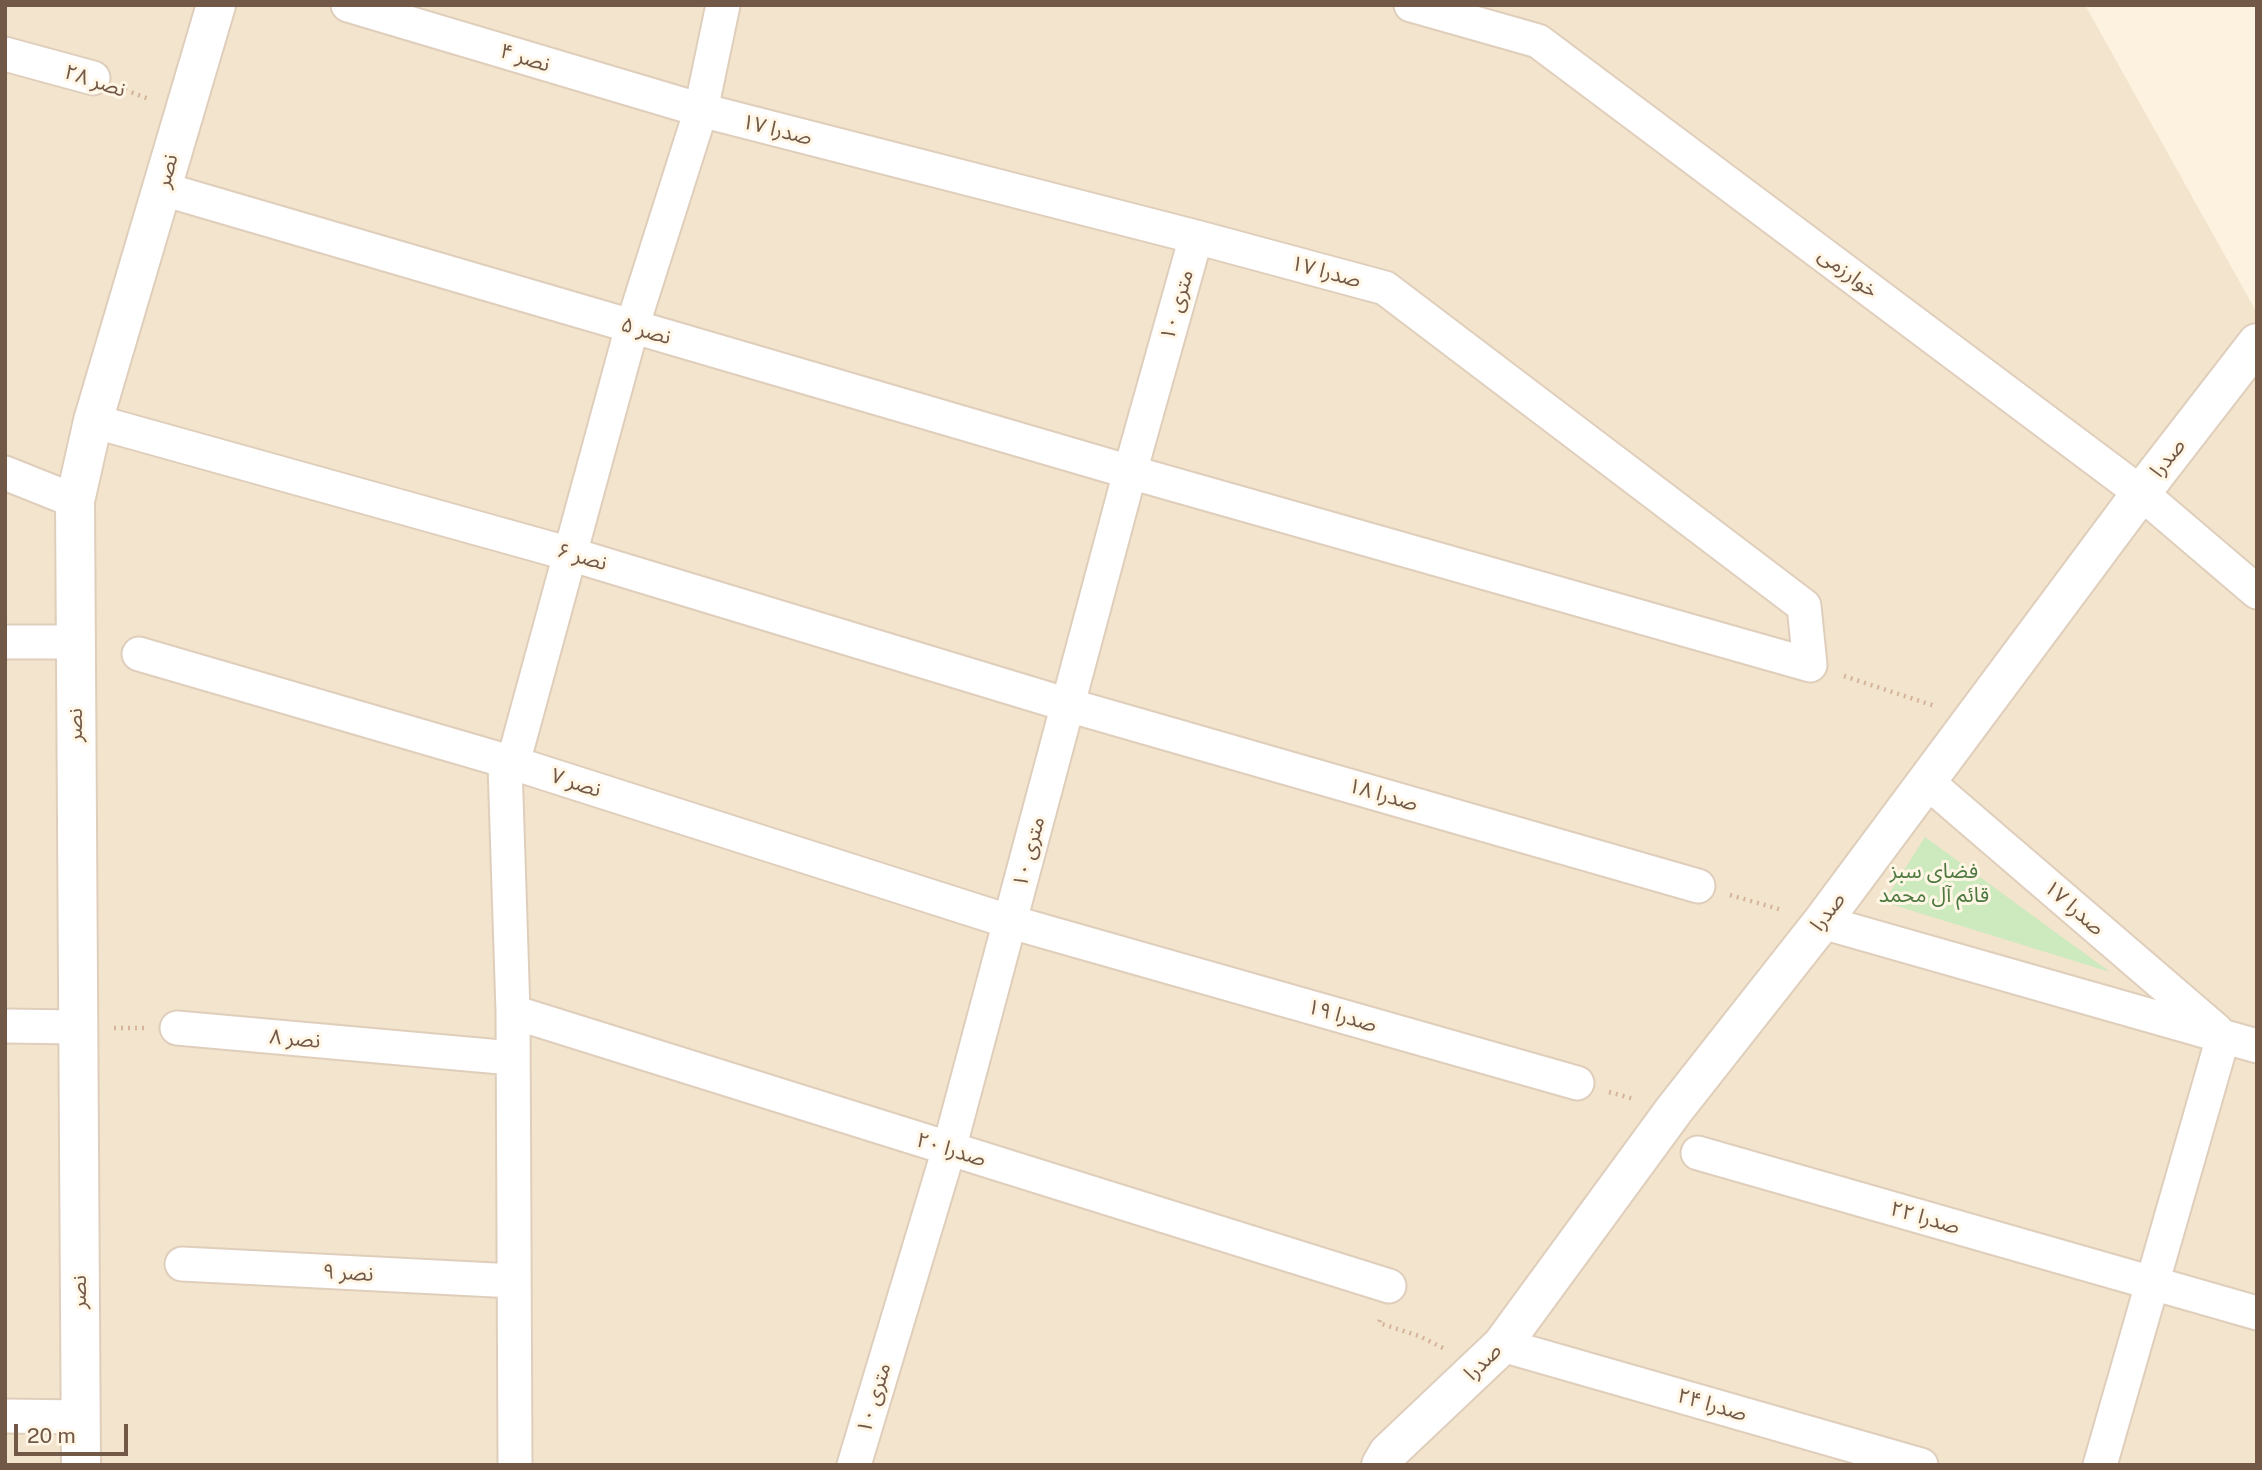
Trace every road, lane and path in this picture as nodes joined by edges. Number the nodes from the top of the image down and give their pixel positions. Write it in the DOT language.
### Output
graph roads {
  1 [pos="216,5"];
  2 [pos="348,5"];
  3 [pos="723,5"];
  4 [pos="1411,5"];
  5 [pos="5,54"];
  6 [pos="93,78"];
  7 [pos="701,110"];
  8 [pos="183,112"];
  9 [pos="163,188"];
  10 [pos="1196,237"];
  11 [pos="632,327"];
  12 [pos="2257,343"];
  13 [pos="93,421"];
  14 [pos="1130,472"];
  15 [pos="5,473"];
  16 [pos="2141,493"];
  17 [pos="75,501"];
  18 [pos="570,554"];
  19 [pos="2257,593"];
  20 [pos="5,642"];
  21 [pos="76,642"];
  22 [pos="139,654"];
  23 [pos="1810,664"];
  24 [pos="1068,705"];
  25 [pos="1972,719"];
  26 [pos="513,762"];
  27 [pos="1925,780"];
  28 [pos="1698,886"];
  29 [pos="1011,922"];
  30 [pos="1822,922"];
  31 [pos="513,1012"];
  32 [pos="5,1026"];
  33 [pos="78,1027"];
  34 [pos="177,1028"];
  35 [pos="2223,1037"];
  36 [pos="2257,1046"];
  37 [pos="512,1058"];
  38 [pos="1577,1083"];
  39 [pos="1674,1110"];
  40 [pos="949,1149"];
  41 [pos="1698,1153"];
  42 [pos="182,1264"];
  43 [pos="514,1282"];
  44 [pos="2152,1283"];
  45 [pos="1389,1286"];
  46 [pos="2257,1314"];
  47 [pos="1491,1356"];
  48 [pos="5,1416"];
  49 [pos="81,1417"];
  50 [pos="81,1465"];
  51 [pos="515,1465"];
  52 [pos="854,1465"];
  53 [pos="1381,1465"];
  54 [pos="1922,1465"];
  55 [pos="2101,1465"];
  1 -- 8 [label="street, نصر"];
  2 -- 7 [label="street, نصر ۴"];
  3 -- 7 [label="street"];
  4 -- 16 [label="street, خوارزمی"];
  5 -- 6 [label="street, نصر ۲۸"];
  6 -- 8 [label="path, نصر ۲۸"];
  7 -- 10 [label="street, صدرا ۱۷"];
  7 -- 11 [label="street"];
  8 -- 9 [label="street, نصر"];
  9 -- 11 [label="street, نصر ۵"];
  9 -- 13 [label="street, نصر"];
  10 -- 14 [label="street, ۱۰ متری"];
  10 -- 23 [label="street, صدرا ۱۷"];
  11 -- 14 [label="street, نصر ۵"];
  11 -- 18 [label="street"];
  12 -- 16 [label="street, صدرا"];
  13 -- 17 [label="street, نصر"];
  13 -- 18 [label="street, نصر ۶"];
  14 -- 23 [label="street, نصر ۵"];
  14 -- 24 [label="street, ۱۰ متری"];
  15 -- 17 [label="street"];
  16 -- 19 [label="street, خوارزمی"];
  16 -- 25 [label="street, صدرا"];
  17 -- 21 [label="street, نصر"];
  18 -- 24 [label="street, نصر ۶"];
  18 -- 26 [label="street"];
  20 -- 21 [label="street"];
  21 -- 33 [label="street, نصر"];
  22 -- 26 [label="street, نصر ۷"];
  23 -- 25 [label="path"];
  24 -- 28 [label="street, صدرا ۱۸"];
  24 -- 29 [label="street, ۱۰ متری"];
  25 -- 27 [label="street, صدرا"];
  26 -- 29 [label="street, نصر ۷"];
  26 -- 31 [label="street"];
  27 -- 30 [label="street, صدرا"];
  27 -- 35 [label="street, صدرا ۱۷"];
  28 -- 30 [label="path"];
  29 -- 38 [label="street, صدرا ۱۹"];
  29 -- 40 [label="street, ۱۰ متری"];
  30 -- 35 [label="street"];
  30 -- 39 [label="street, صدرا"];
  31 -- 37 [label="street"];
  31 -- 40 [label="street, صدرا ۲۰"];
  32 -- 33 [label="street"];
  33 -- 34 [label="path"];
  33 -- 49 [label="street, نصر"];
  34 -- 37 [label="street, نصر ۸"];
  35 -- 36 [label="street"];
  35 -- 44 [label="street"];
  37 -- 43 [label="street"];
  38 -- 39 [label="path"];
  39 -- 47 [label="street, صدرا"];
  40 -- 45 [label="street, صدرا ۲۰"];
  40 -- 52 [label="street, ۱۰ متری"];
  41 -- 44 [label="street, صدرا ۲۲"];
  42 -- 43 [label="street, نصر ۹"];
  43 -- 51 [label="street"];
  44 -- 46 [label="street, صدرا ۲۲"];
  44 -- 55 [label="street"];
  45 -- 47 [label="path"];
  47 -- 53 [label="street, صدرا"];
  47 -- 54 [label="street, صدرا ۲۴"];
  48 -- 49 [label="street"];
  49 -- 50 [label="street, نصر"];
}
